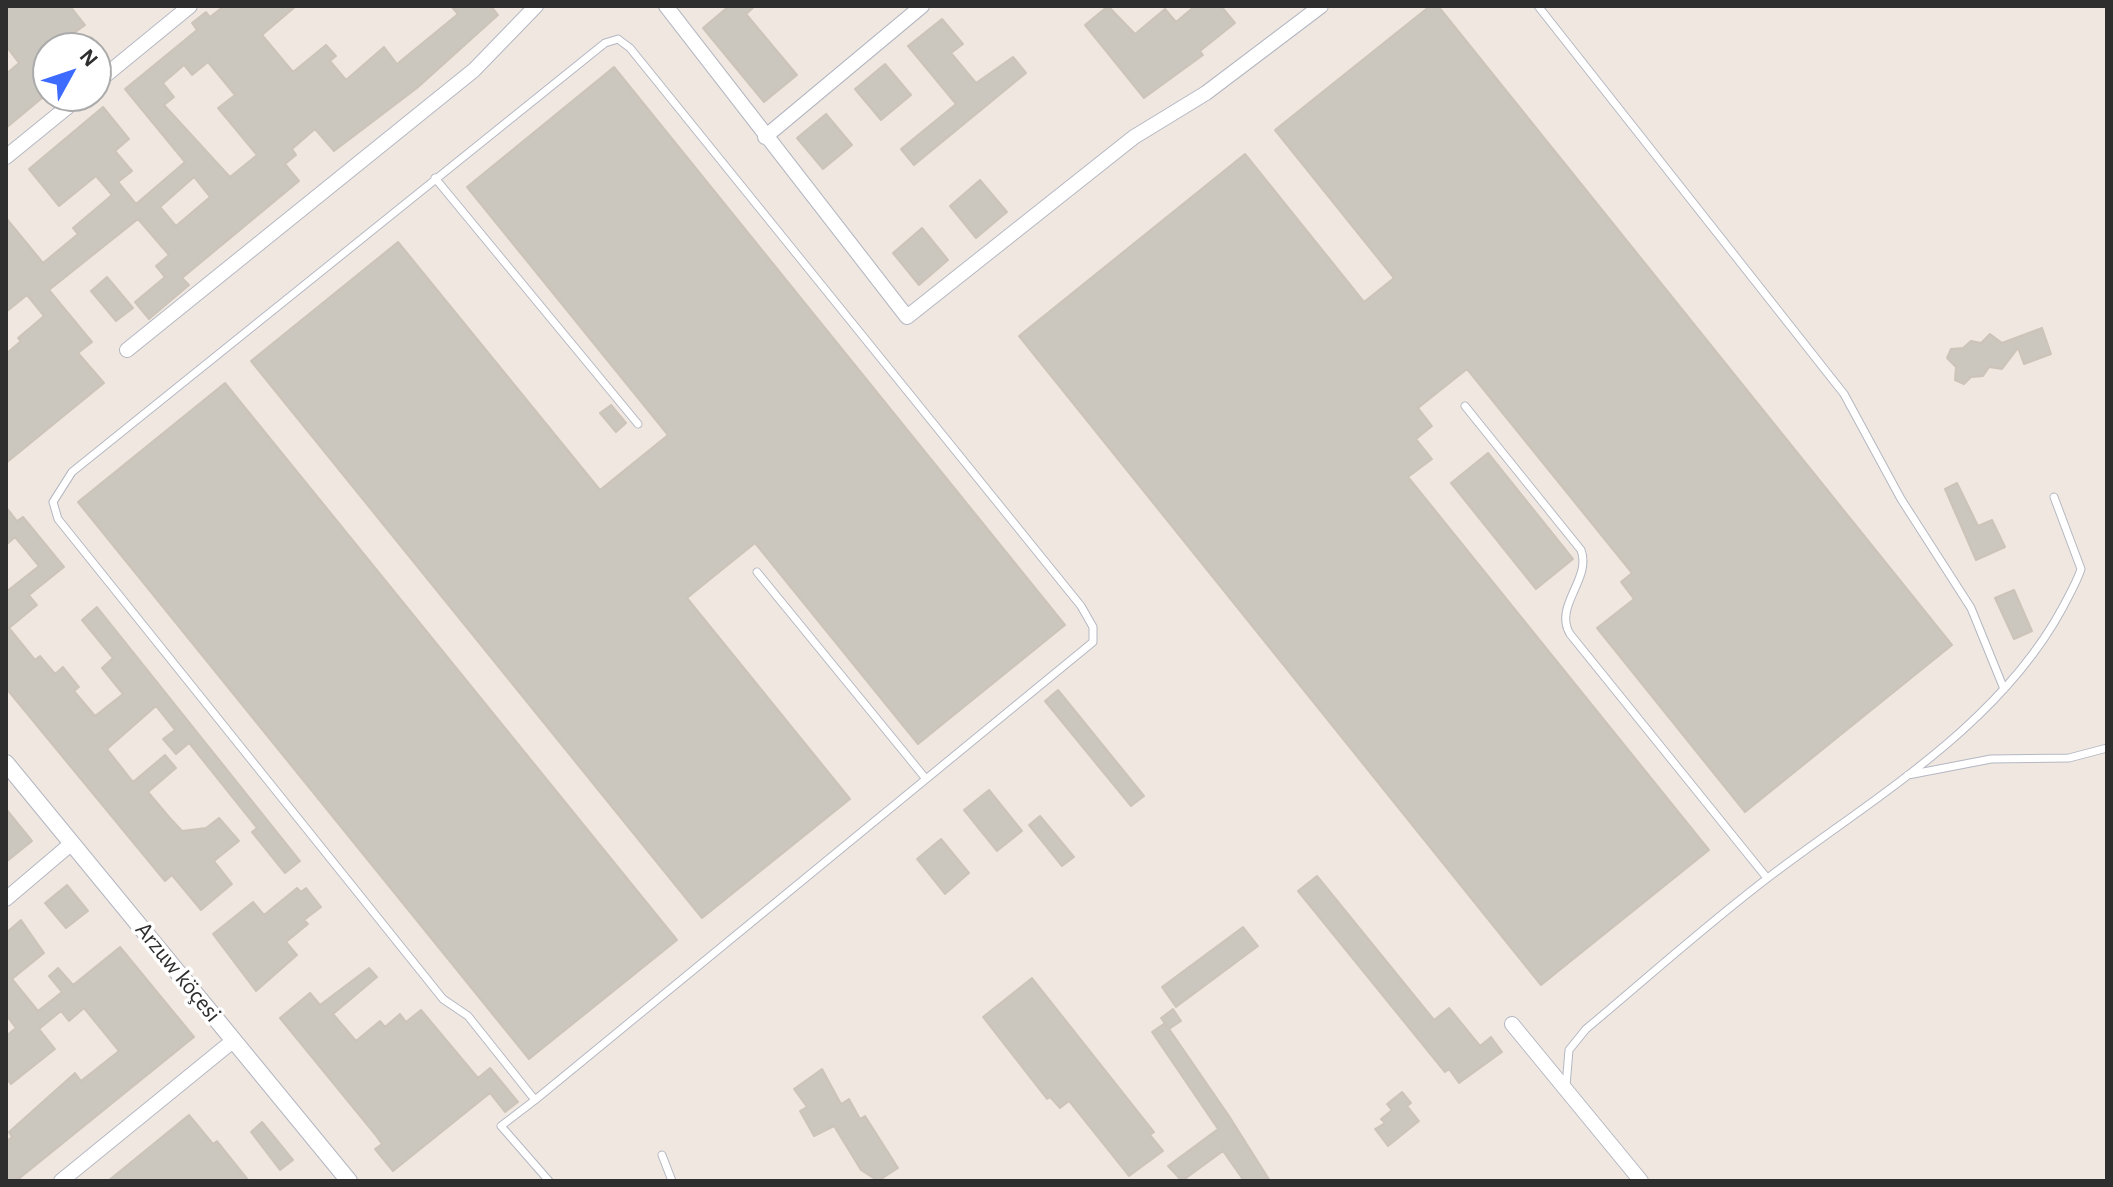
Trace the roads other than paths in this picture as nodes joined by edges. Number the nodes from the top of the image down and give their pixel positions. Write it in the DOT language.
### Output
graph roads {
  1 [pos="190,6"];
  2 [pos="536,6"];
  3 [pos="666,6"];
  4 [pos="922,6"];
  5 [pos="1321,6"];
  6 [pos="1538,6"];
  7 [pos="112,70"];
  8 [pos="61,112"];
  9 [pos="765,137"];
  10 [pos="6,157"];
  11 [pos="435,178"];
  12 [pos="127,350"];
  13 [pos="1465,406"];
  14 [pos="638,424"];
  15 [pos="2054,497"];
  16 [pos="757,572"];
  17 [pos="2004,689"];
  18 [pos="2107,748"];
  19 [pos="6,763"];
  20 [pos="1908,775"];
  21 [pos="926,779"];
  22 [pos="72,843"];
  23 [pos="1767,878"];
  24 [pos="6,899"];
  25 [pos="1512,1024"];
  26 [pos="234,1040"];
  27 [pos="1566,1089"];
  28 [pos="535,1100"];
  29 [pos="662,1155"];
  30 [pos="61,1181"];
  31 [pos="349,1181"];
  32 [pos="549,1181"];
  33 [pos="672,1181"];
  34 [pos="1641,1181"];
  1 -- 7 [label="street"];
  2 -- 12 [label="street"];
  3 -- 9 [label="street"];
  4 -- 9 [label="street"];
  5 -- 9 [label="street"];
  6 -- 17 [label="lane"];
  8 -- 10 [label="street"];
  11 -- 14 [label="lane"];
  11 -- 21 [label="lane"];
  11 -- 28 [label="lane"];
  13 -- 23 [label="lane"];
  15 -- 17 [label="lane"];
  16 -- 21 [label="lane"];
  17 -- 20 [label="lane"];
  18 -- 20 [label="lane"];
  19 -- 22 [label="street, Arzuw köçesi"];
  20 -- 23 [label="lane"];
  21 -- 28 [label="lane"];
  22 -- 24 [label="street"];
  22 -- 26 [label="street, Arzuw köçesi"];
  23 -- 27 [label="lane"];
  25 -- 27 [label="street"];
  26 -- 30 [label="street"];
  26 -- 31 [label="street, Arzuw köçesi"];
  27 -- 34 [label="street"];
  28 -- 32 [label="lane"];
  29 -- 33 [label="lane"];
}
